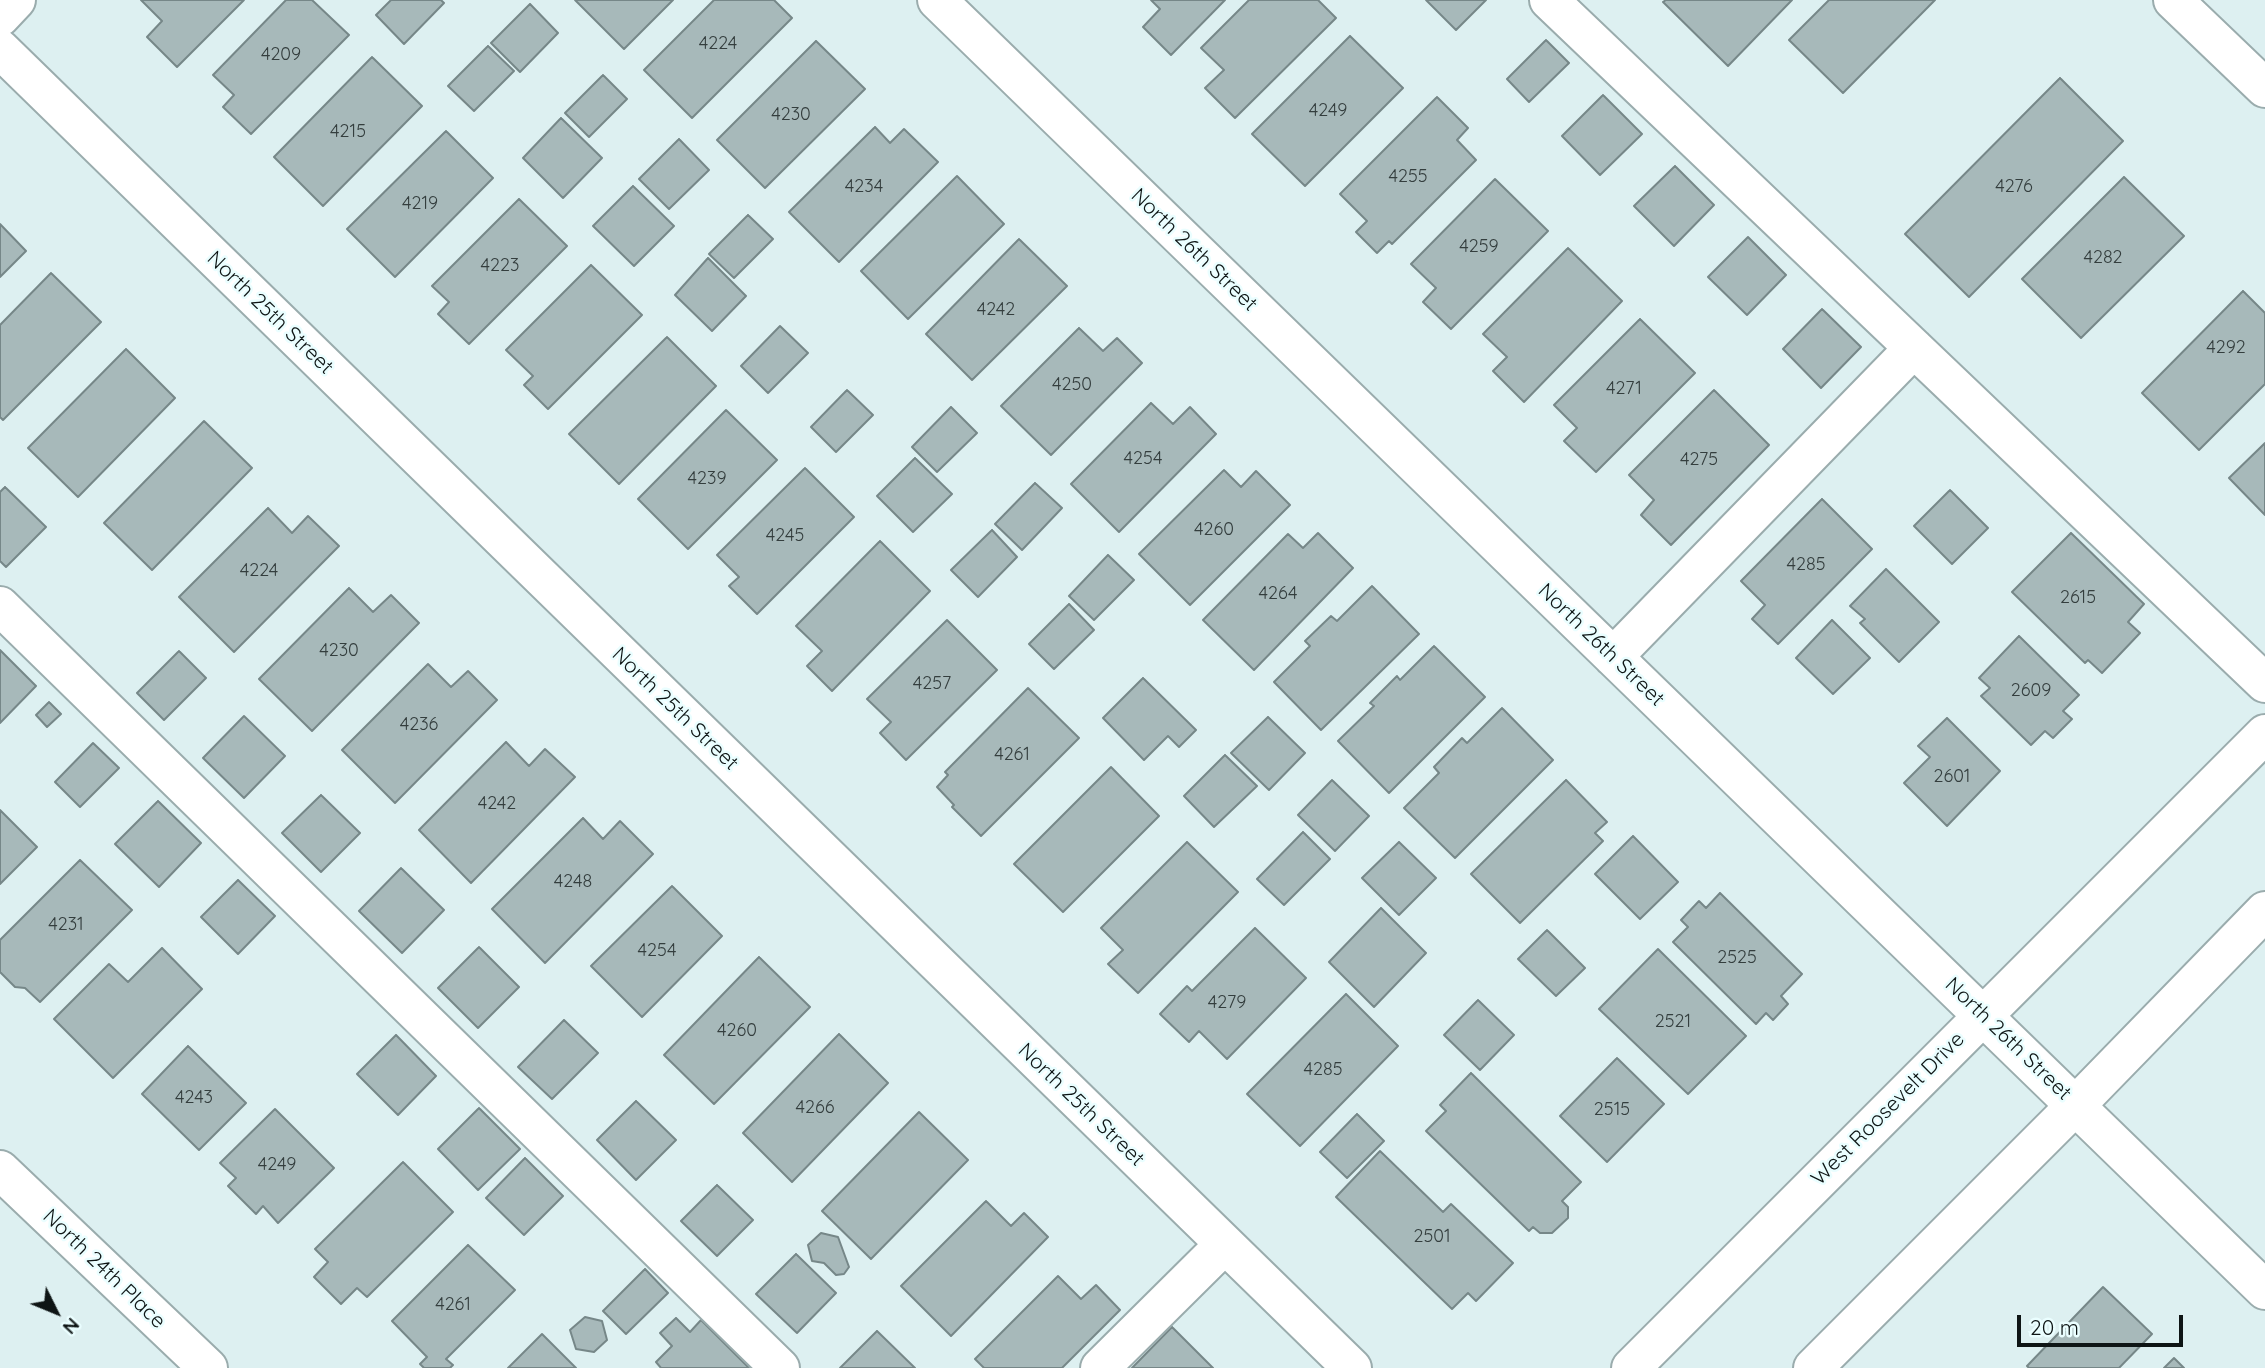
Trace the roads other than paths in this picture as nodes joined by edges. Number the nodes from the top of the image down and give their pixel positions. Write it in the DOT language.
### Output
graph roads {
  1 [pos="16,0"];
  2 [pos="937,0"];
  3 [pos="1549,0"];
  4 [pos="2174,0"];
  5 [pos="0,17"];
  6 [pos="0,49"];
  7 [pos="2265,88"];
  8 [pos="1914,348"];
  9 [pos="0,606"];
  10 [pos="1613,657"];
  11 [pos="2265,683"];
  12 [pos="2265,734"];
  13 [pos="2265,911"];
  14 [pos="1983,1014"];
  15 [pos="2076,1105"];
  16 [pos="0,1170"];
  17 [pos="1224,1245"];
  18 [pos="2265,1290"];
  19 [pos="208,1368"];
  20 [pos="780,1368"];
  21 [pos="1100,1368"];
  22 [pos="1352,1368"];
  23 [pos="1631,1368"];
  24 [pos="1813,1368"];
  1 -- 5 [label="street"];
  2 -- 10 [label="street, North 26th Street"];
  3 -- 8 [label="street"];
  4 -- 7 [label="street"];
  6 -- 17 [label="street, North 25th Street"];
  8 -- 10 [label="street"];
  8 -- 11 [label="street"];
  9 -- 20 [label="street"];
  10 -- 14 [label="street, North 26th Street"];
  12 -- 14 [label="street, West Roosevelt Drive"];
  13 -- 15 [label="street"];
  14 -- 15 [label="street, North 26th Street"];
  14 -- 23 [label="street, West Roosevelt Drive"];
  15 -- 18 [label="street, North 26th Street"];
  15 -- 24 [label="street"];
  16 -- 19 [label="street, North 24th Place"];
  17 -- 21 [label="street"];
  17 -- 22 [label="street, North 25th Street"];
}
